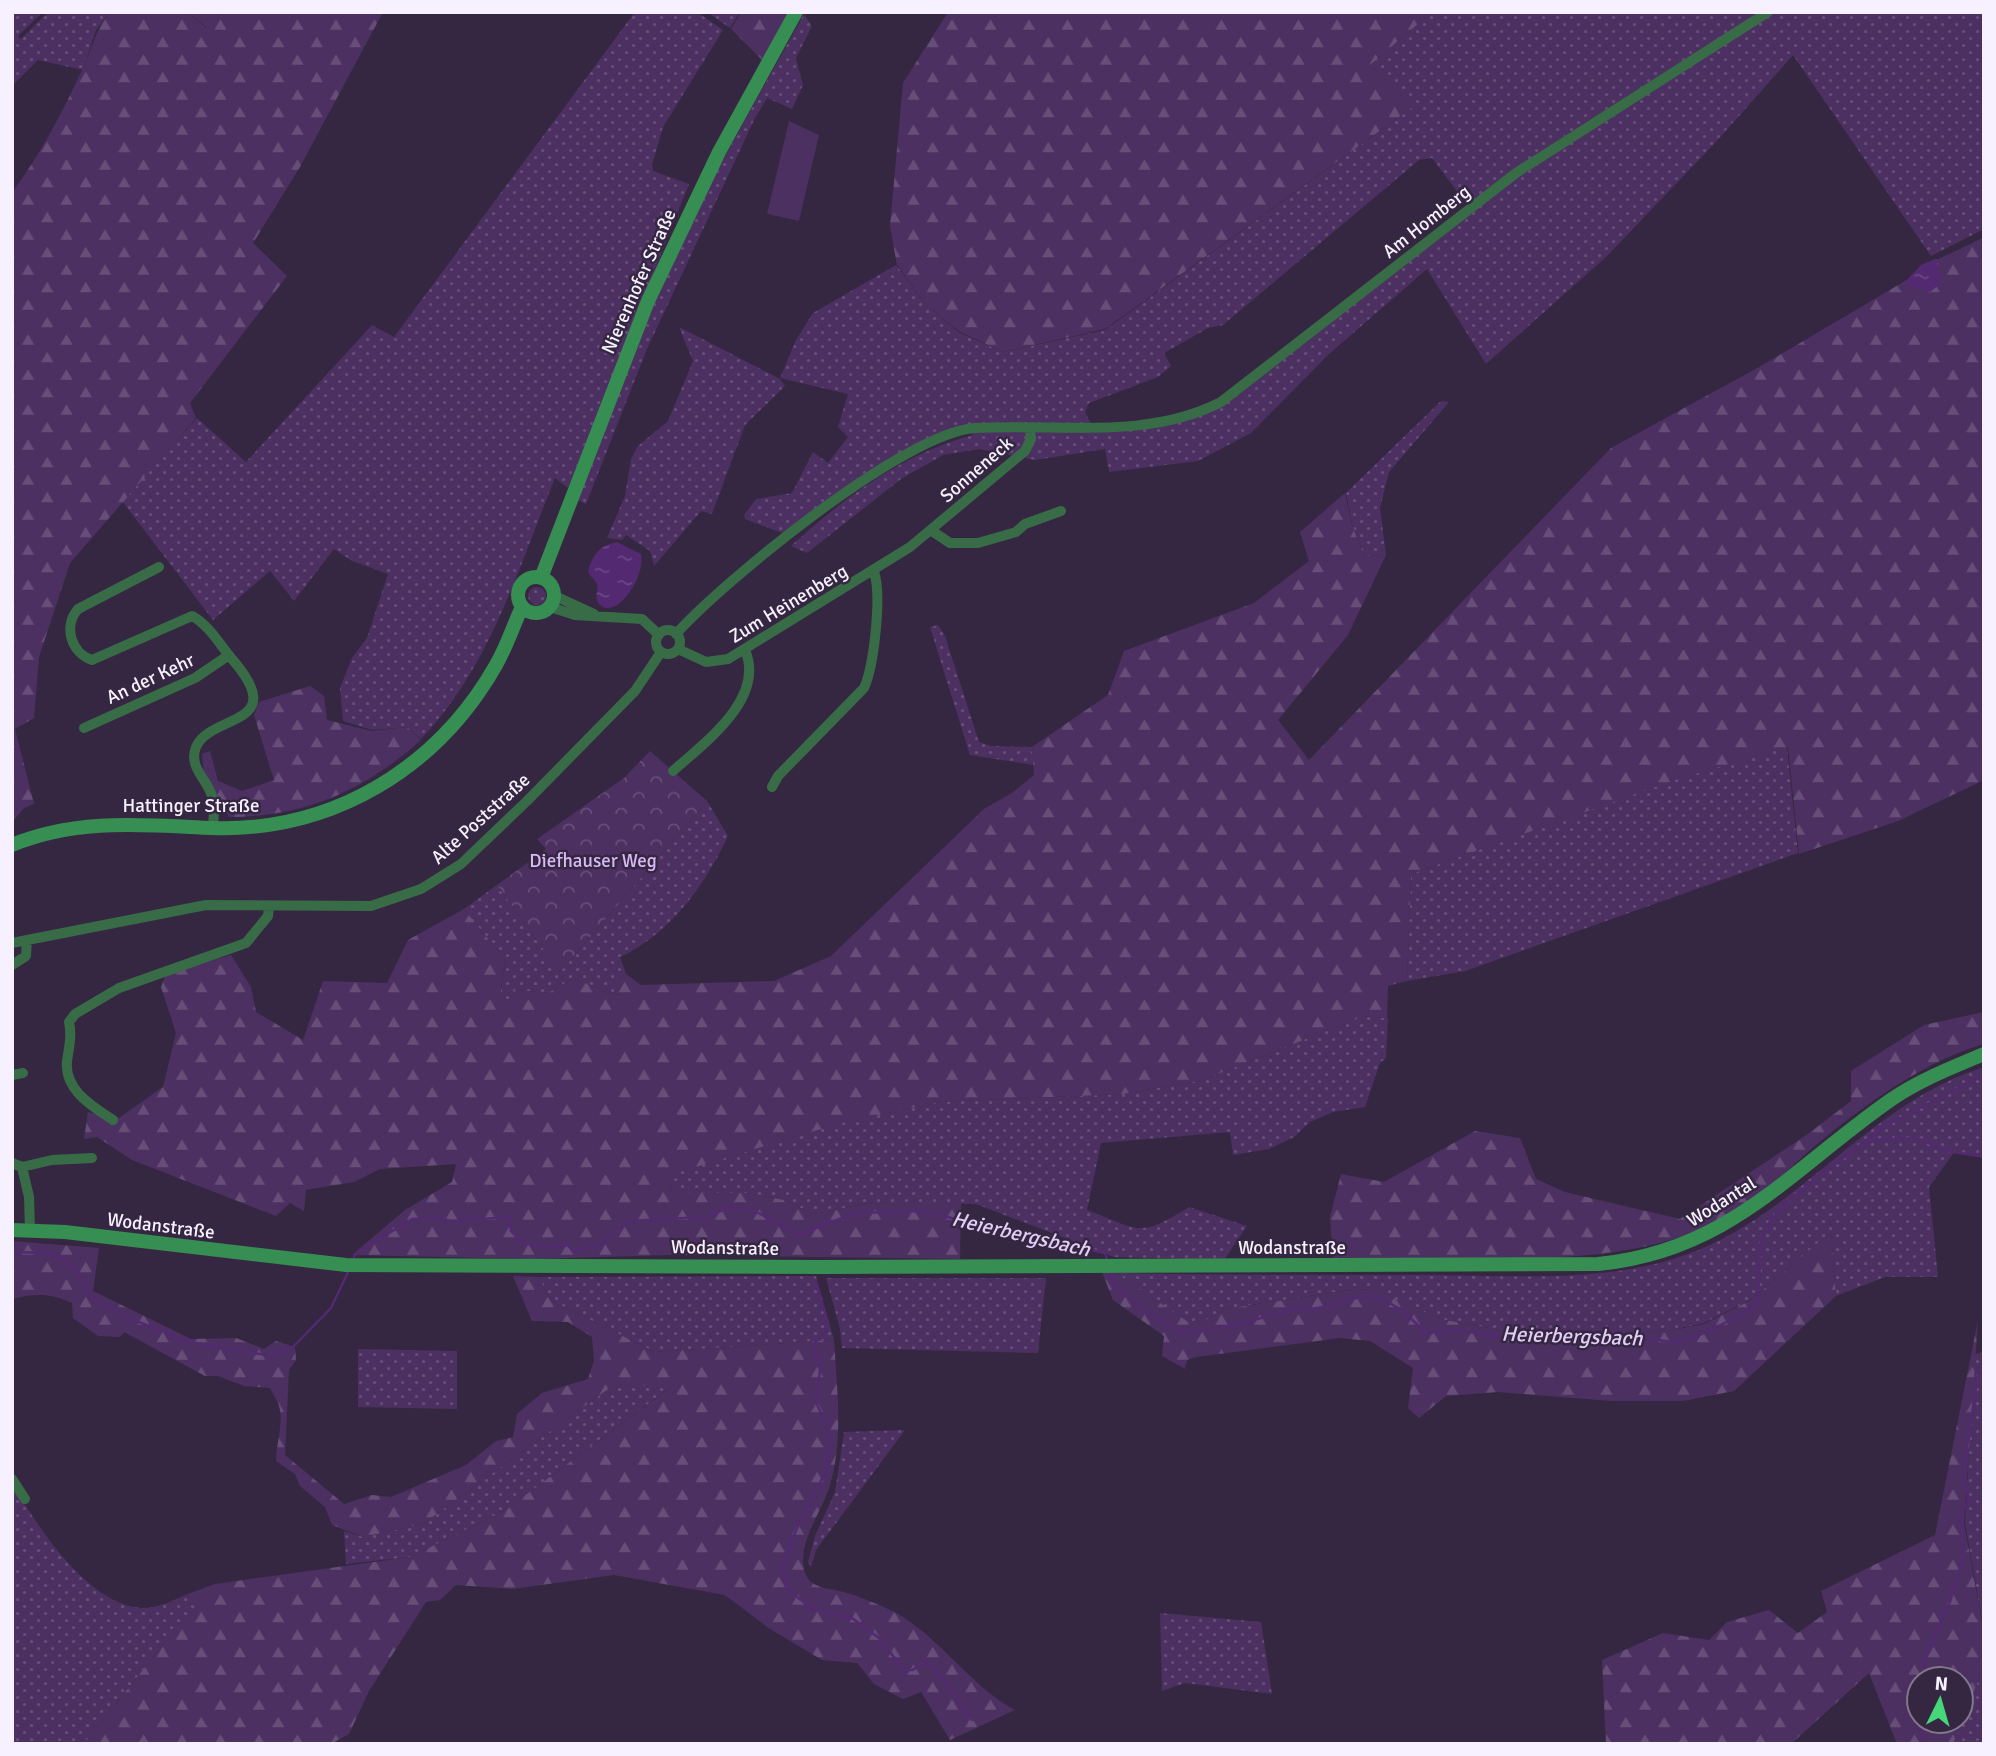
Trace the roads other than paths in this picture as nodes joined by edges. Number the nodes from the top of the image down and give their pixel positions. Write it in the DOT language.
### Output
graph roads {
  1 [pos="796,12"];
  2 [pos="1768,12"];
  3 [pos="1030,429"];
  4 [pos="1061,511"];
  5 [pos="932,531"];
  6 [pos="910,547"];
  7 [pos="159,567"];
  8 [pos="874,572"];
  9 [pos="541,578"];
  10 [pos="553,602"];
  11 [pos="522,607"];
  12 [pos="536,614"];
  13 [pos="676,634"];
  14 [pos="659,635"];
  15 [pos="508,643"];
  16 [pos="678,649"];
  17 [pos="745,650"];
  18 [pos="661,652"];
  19 [pos="229,655"];
  20 [pos="84,728"];
  21 [pos="673,771"];
  22 [pos="772,787"];
  23 [pos="213,828"];
  24 [pos="12,845"];
  25 [pos="269,906"];
  26 [pos="27,940"];
  27 [pos="12,943"];
  28 [pos="12,965"];
  29 [pos="1984,1054"];
  30 [pos="113,1120"];
  31 [pos="92,1158"];
  32 [pos="17,1165"];
  33 [pos="12,1230"];
  34 [pos="30,1230"];
  35 [pos="1439,1266"];
  36 [pos="12,1479"];
  37 [pos="25,1499"];
  1 -- 9 [label="main road, Nierenhofer Straße"];
  2 -- 3 [label="street, Am Homberg"];
  3 -- 5 [label="street, Sonneneck"];
  3 -- 13 [label="street"];
  4 -- 5 [label="street"];
  5 -- 6 [label="street, Sonneneck"];
  6 -- 8 [label="street, Zum Heinenberg"];
  7 -- 19 [label="street, An der Kehr"];
  8 -- 17 [label="street, Zum Heinenberg"];
  8 -- 22 [label="street"];
  9 -- 10 [label="main road"];
  9 -- 11 [label="main road"];
  10 -- 12 [label="main road"];
  10 -- 14 [label="street"];
  11 -- 12 [label="main road"];
  11 -- 15 [label="main road, Hattinger Straße"];
  12 -- 15 [label="main road, Hattinger Straße"];
  13 -- 14 [label="street"];
  13 -- 16 [label="street"];
  14 -- 18 [label="street"];
  15 -- 23 [label="main road, Hattinger Straße"];
  16 -- 17 [label="street, Zum Heinenberg"];
  16 -- 18 [label="street"];
  17 -- 21 [label="street"];
  18 -- 25 [label="street, Alte Poststraße"];
  19 -- 20 [label="street, An der Kehr"];
  19 -- 23 [label="street, An der Kehr"];
  23 -- 24 [label="main road, Hattinger Straße"];
  25 -- 26 [label="street, Alte Poststraße"];
  25 -- 30 [label="street"];
  26 -- 27 [label="street, Alte Poststraße"];
  26 -- 28 [label="street"];
  29 -- 35 [label="main road, Wodantal"];
  31 -- 32 [label="street"];
  32 -- 34 [label="street"];
  33 -- 34 [label="main road, Wodanstraße"];
  34 -- 35 [label="main road, Wodanstraße"];
  36 -- 37 [label="street"];
}
